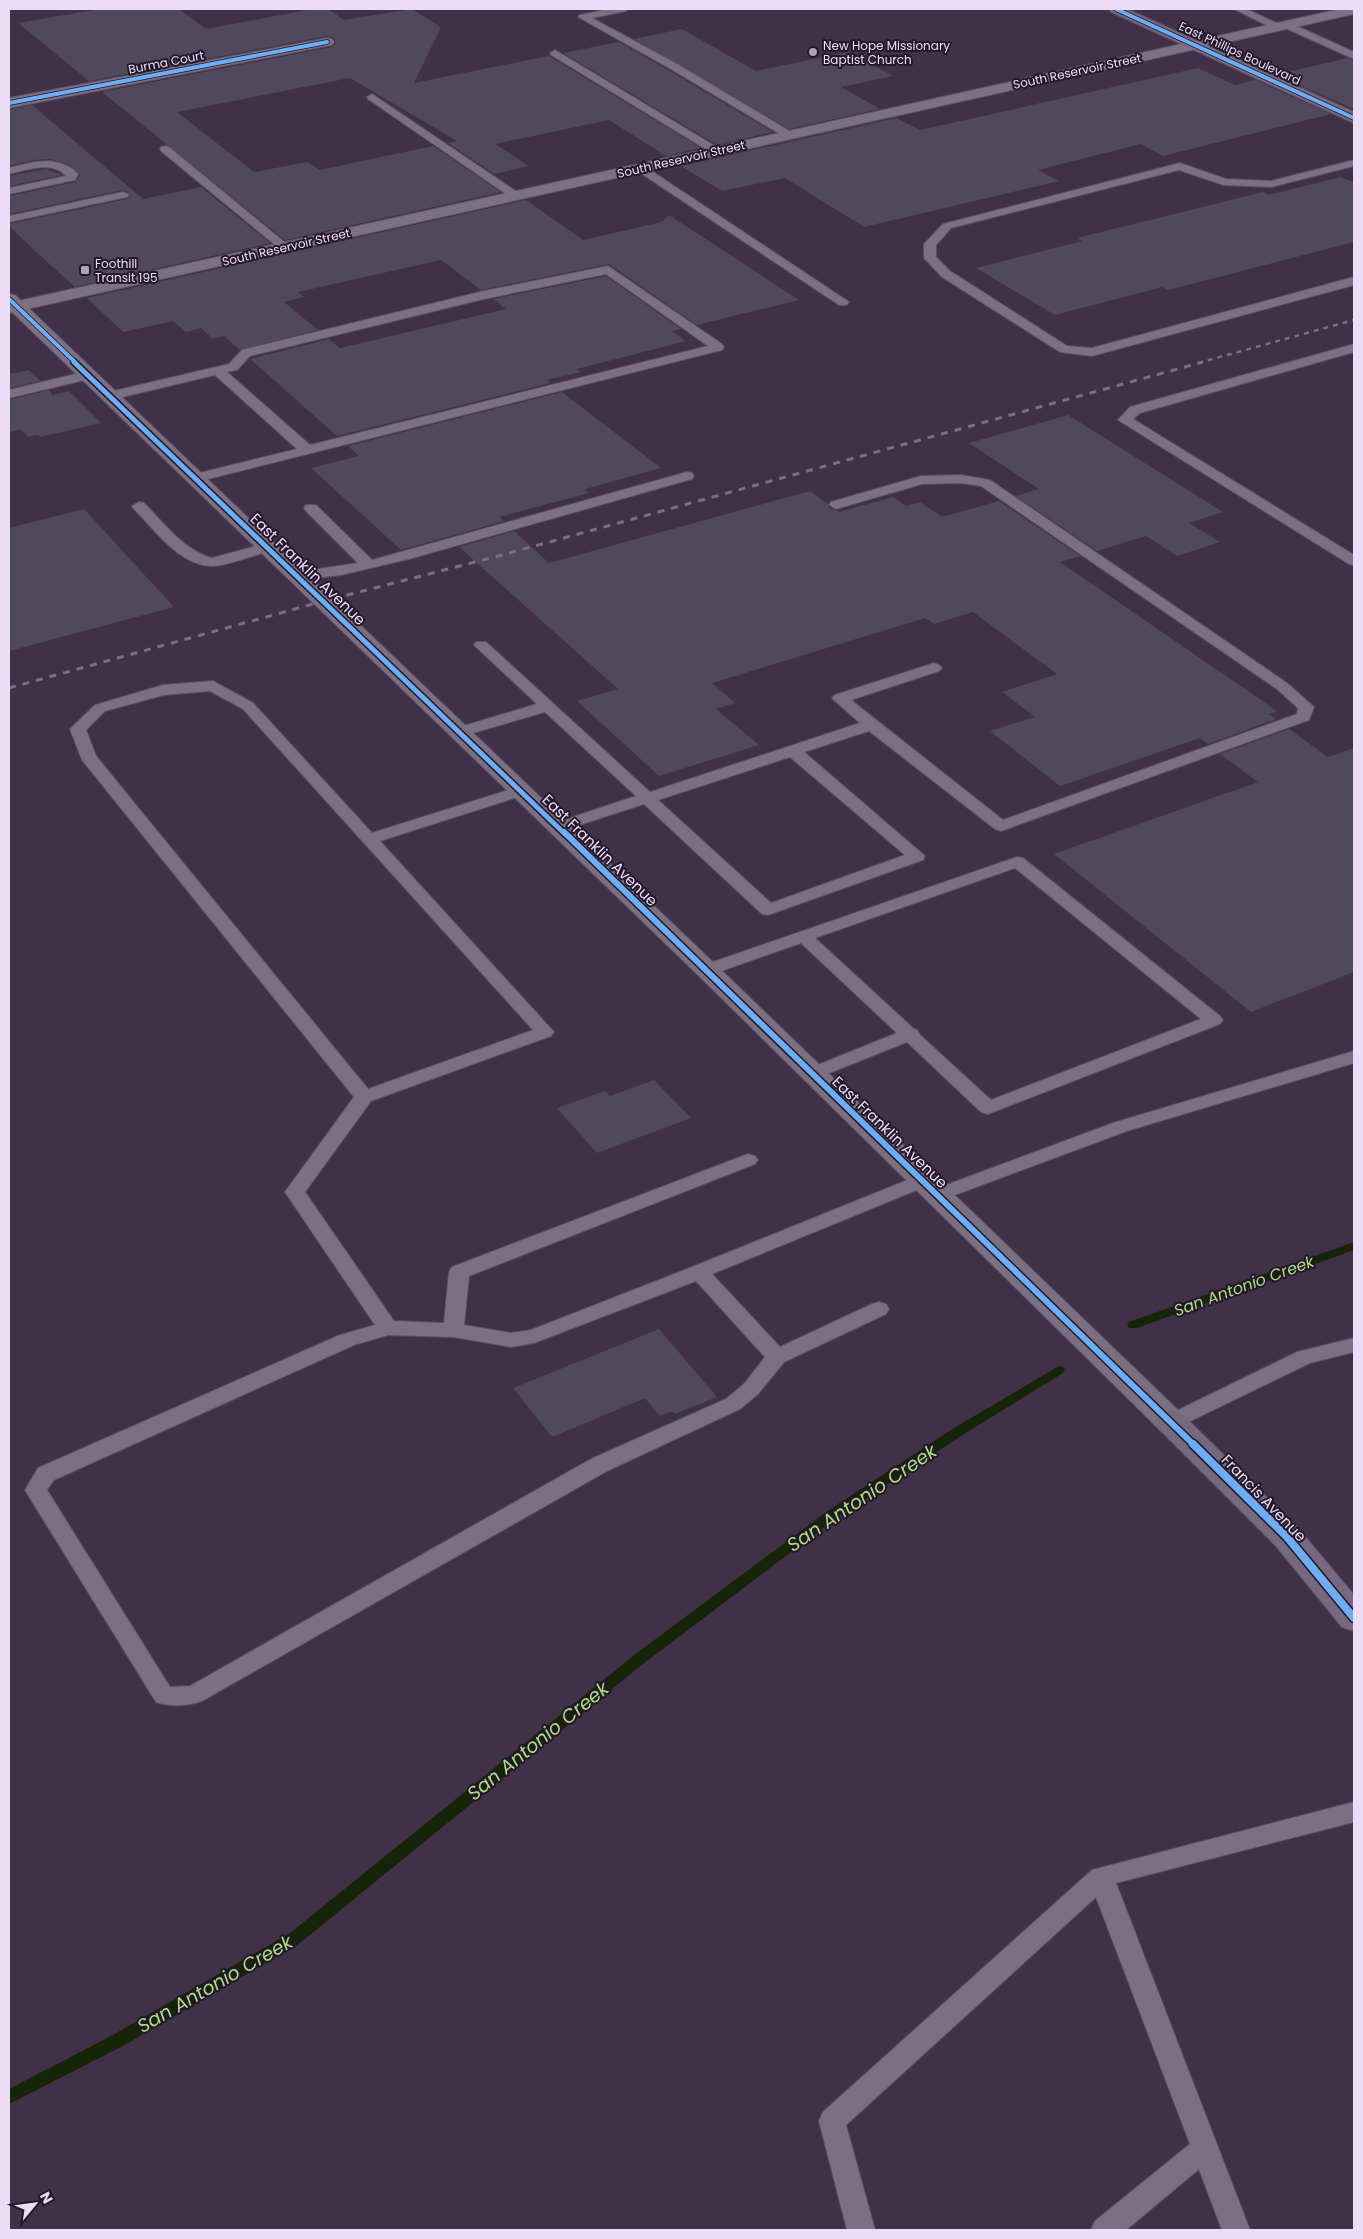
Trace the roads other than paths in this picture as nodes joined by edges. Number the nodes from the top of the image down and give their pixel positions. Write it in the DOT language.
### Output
graph roads {
  1 [pos="623,9"];
  2 [pos="1116,9"];
  3 [pos="1239,9"];
  4 [pos="1354,10"];
  5 [pos="1282,26"];
  6 [pos="327,42"];
  7 [pos="1195,45"];
  8 [pos="554,53"];
  9 [pos="1354,56"];
  10 [pos="372,97"];
  11 [pos="9,103"];
  12 [pos="1354,118"];
  13 [pos="789,135"];
  14 [pos="165,149"];
  15 [pos="716,151"];
  16 [pos="1354,163"];
  17 [pos="640,168"];
  18 [pos="9,171"];
  19 [pos="9,191"];
  20 [pos="123,195"];
  21 [pos="516,196"];
  22 [pos="9,219"];
  23 [pos="284,247"];
  24 [pos="1354,281"];
  25 [pos="843,302"];
  26 [pos="11,305"];
  27 [pos="1354,348"];
  28 [pos="218,371"];
  29 [pos="88,375"];
  30 [pos="9,394"];
  31 [pos="110,396"];
  32 [pos="308,451"];
  33 [pos="687,476"];
  34 [pos="196,478"];
  35 [pos="836,505"];
  36 [pos="139,506"];
  37 [pos="311,508"];
  38 [pos="267,547"];
  39 [pos="1354,561"];
  40 [pos="368,564"];
  41 [pos="298,576"];
  42 [pos="481,645"];
  43 [pos="934,668"];
  44 [pos="548,706"];
  45 [pos="871,725"];
  46 [pos="459,732"];
  47 [pos="792,750"];
  48 [pos="521,791"];
  49 [pos="648,796"];
  50 [pos="558,827"];
  51 [pos="369,840"];
  52 [pos="803,936"];
  53 [pos="707,970"];
  54 [pos="911,1034"];
  55 [pos="1354,1057"];
  56 [pos="811,1074"];
  57 [pos="364,1098"];
  58 [pos="748,1160"];
  59 [pos="929,1188"];
  60 [pos="699,1272"];
  61 [pos="879,1309"];
  62 [pos="388,1328"];
  63 [pos="453,1330"];
  64 [pos="1354,1345"];
  65 [pos="777,1358"];
  66 [pos="1171,1422"];
  67 [pos="1354,1618"];
  68 [pos="1354,1812"];
  69 [pos="1101,1877"];
  70 [pos="1204,2149"];
  71 [pos="862,2230"];
  72 [pos="1105,2230"];
  73 [pos="1236,2230"];
  1 -- 13 [label="lane"];
  2 -- 7 [label="street, East Phillips Boulevard"];
  3 -- 5 [label="lane"];
  4 -- 5 [label="main road, South Reservoir Street"];
  5 -- 7 [label="main road, South Reservoir Street"];
  5 -- 9 [label="lane"];
  6 -- 11 [label="street, Burma Court"];
  7 -- 12 [label="street, East Phillips Boulevard"];
  7 -- 13 [label="main road, South Reservoir Street"];
  8 -- 15 [label="lane"];
  10 -- 21 [label="lane"];
  13 -- 15 [label="main road, South Reservoir Street"];
  14 -- 23 [label="lane"];
  15 -- 17 [label="main road, South Reservoir Street"];
  16 -- 24 [label="lane"];
  17 -- 21 [label="main road, South Reservoir Street"];
  17 -- 25 [label="lane"];
  18 -- 19 [label="lane"];
  20 -- 22 [label="lane"];
  21 -- 23 [label="main road, South Reservoir Street"];
  23 -- 26 [label="main road, South Reservoir Street"];
  26 -- 29 [label="street, East Franklin Avenue"];
  27 -- 39 [label="lane"];
  28 -- 31 [label="lane"];
  28 -- 32 [label="lane"];
  28 -- 32 [label="lane"];
  29 -- 30 [label="lane"];
  29 -- 31 [label="street, East Franklin Avenue"];
  31 -- 34 [label="street, East Franklin Avenue"];
  32 -- 34 [label="lane"];
  33 -- 40 [label="lane"];
  34 -- 38 [label="street, East Franklin Avenue"];
  35 -- 45 [label="lane"];
  36 -- 38 [label="lane"];
  37 -- 40 [label="lane"];
  38 -- 41 [label="street, East Franklin Avenue"];
  40 -- 41 [label="lane"];
  41 -- 46 [label="street, East Franklin Avenue"];
  42 -- 44 [label="lane"];
  43 -- 45 [label="lane"];
  44 -- 46 [label="lane"];
  44 -- 49 [label="lane"];
  45 -- 47 [label="lane"];
  46 -- 48 [label="street, East Franklin Avenue"];
  47 -- 49 [label="lane"];
  47 -- 49 [label="lane"];
  48 -- 50 [label="street, East Franklin Avenue"];
  48 -- 51 [label="lane"];
  49 -- 50 [label="lane"];
  50 -- 53 [label="street, East Franklin Avenue"];
  51 -- 57 [label="lane"];
  51 -- 57 [label="lane"];
  52 -- 53 [label="lane"];
  52 -- 54 [label="lane"];
  52 -- 54 [label="lane"];
  53 -- 56 [label="street, East Franklin Avenue"];
  54 -- 56 [label="lane"];
  55 -- 59 [label="lane"];
  56 -- 59 [label="street, East Franklin Avenue"];
  57 -- 62 [label="lane"];
  58 -- 63 [label="lane"];
  59 -- 60 [label="lane"];
  59 -- 66 [label="street, East Franklin Avenue"];
  60 -- 63 [label="lane"];
  60 -- 65 [label="lane"];
  61 -- 65 [label="lane"];
  62 -- 63 [label="lane"];
  62 -- 65 [label="lane"];
  64 -- 66 [label="lane"];
  66 -- 67 [label="street, Francis Avenue"];
  68 -- 69 [label="lane"];
  69 -- 70 [label="lane"];
  69 -- 71 [label="lane"];
  70 -- 72 [label="lane"];
  70 -- 73 [label="lane"];
}
